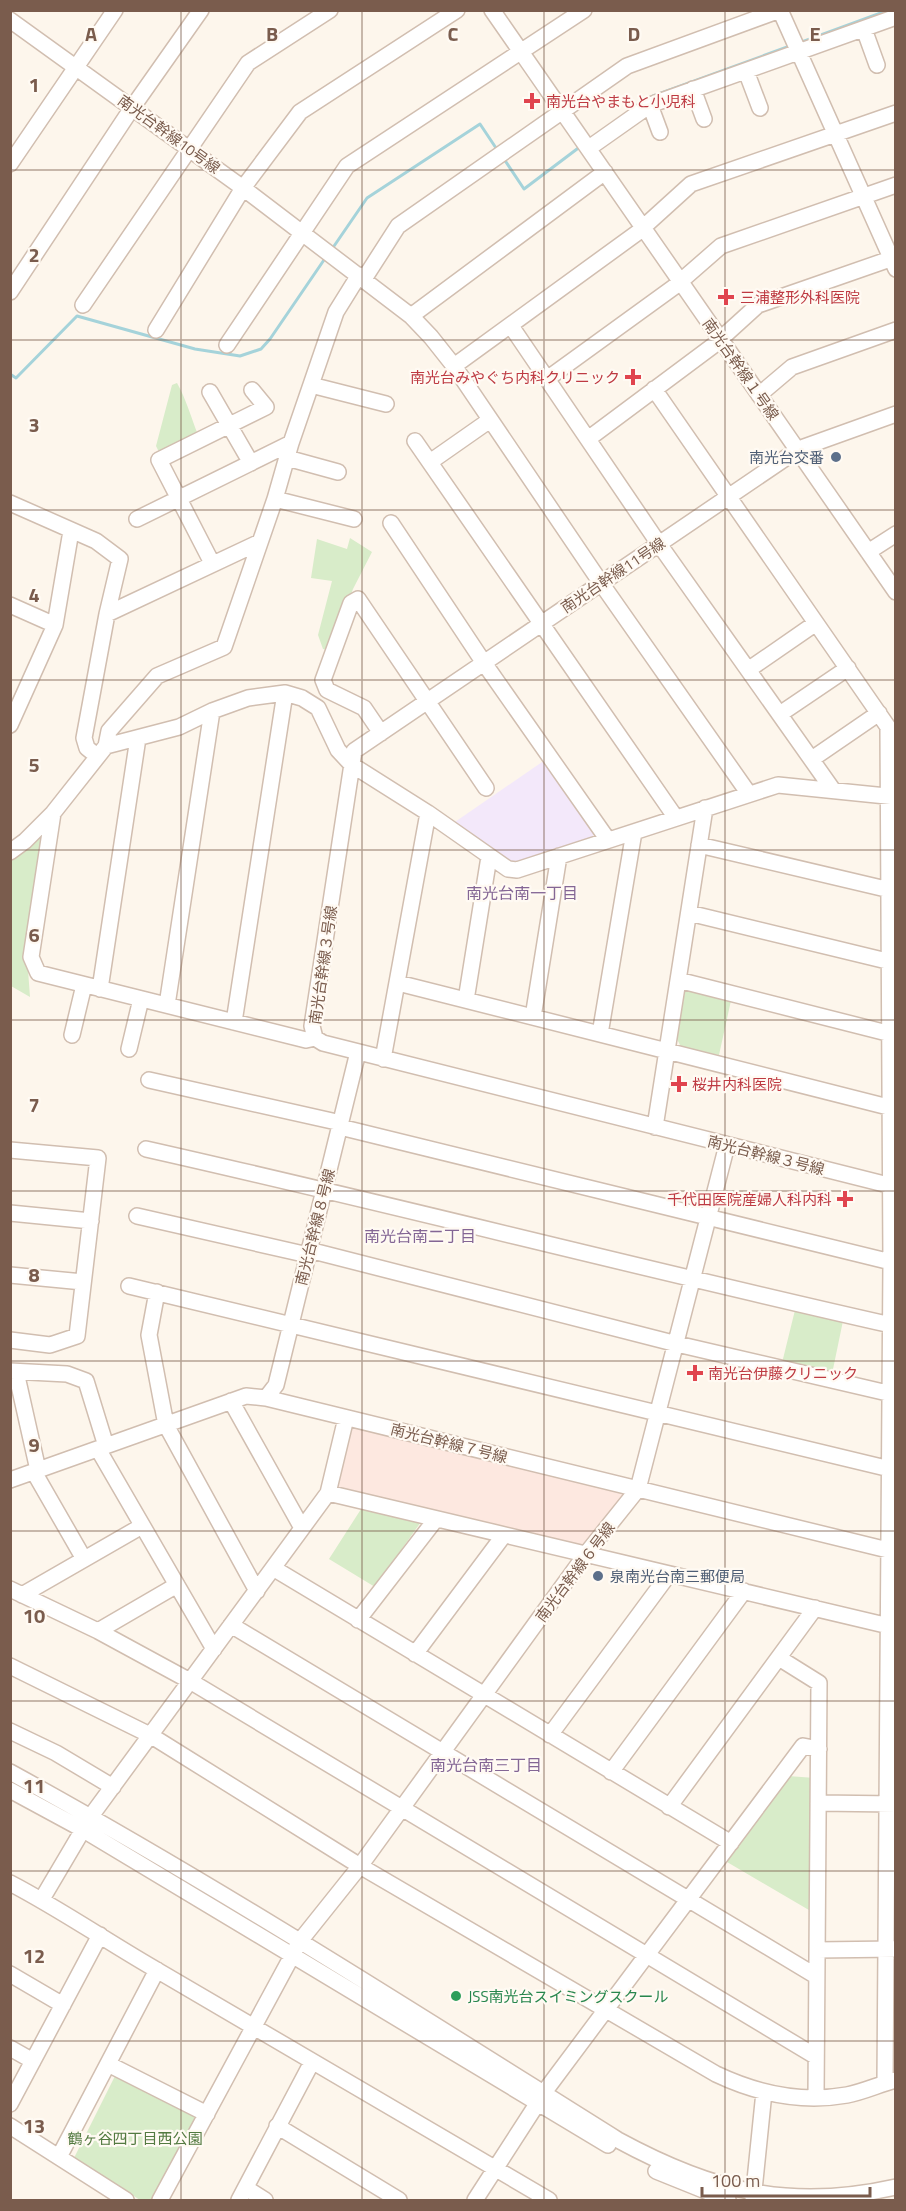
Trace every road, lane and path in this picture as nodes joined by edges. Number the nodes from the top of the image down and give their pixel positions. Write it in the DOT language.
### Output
graph roads {
  1 [pos="116,10"];
  2 [pos="201,10"];
  3 [pos="330,10"];
  4 [pos="457,10"];
  5 [pos="492,10"];
  6 [pos="584,10"];
  7 [pos="780,10"];
  8 [pos="896,17"];
  9 [pos="13,19"];
  10 [pos="864,28"];
  11 [pos="796,48"];
  12 [pos="521,52"];
  13 [pos="877,65"];
  14 [pos="76,68"];
  15 [pos="746,70"];
  16 [pos="693,89"];
  17 [pos="650,105"];
  18 [pos="132,108"];
  19 [pos="760,108"];
  20 [pos="562,111"];
  21 [pos="896,113"];
  22 [pos="704,119"];
  23 [pos="660,132"];
  24 [pos="835,135"];
  25 [pos="587,145"];
  26 [pos="190,150"];
  27 [pos="10,164"];
  28 [pos="605,172"];
  29 [pos="896,185"];
  30 [pos="243,188"];
  31 [pos="863,197"];
  32 [pos="643,227"];
  33 [pos="301,233"];
  34 [pos="894,262"];
  35 [pos="362,277"];
  36 [pos="681,281"];
  37 [pos="10,292"];
  38 [pos="83,305"];
  39 [pos="411,316"];
  40 [pos="511,326"];
  41 [pos="156,330"];
  42 [pos="896,330"];
  43 [pos="721,339"];
  44 [pos="227,345"];
  45 [pos="453,366"];
  46 [pos="547,379"];
  47 [pos="311,384"];
  48 [pos="654,389"];
  49 [pos="252,390"];
  50 [pos="210,392"];
  51 [pos="759,395"];
  52 [pos="386,404"];
  53 [pos="896,414"];
  54 [pos="490,420"];
  55 [pos="230,425"];
  56 [pos="588,439"];
  57 [pos="415,441"];
  58 [pos="289,451"];
  59 [pos="797,451"];
  60 [pos="430,462"];
  61 [pos="251,463"];
  62 [pos="338,472"];
  63 [pos="729,497"];
  64 [pos="178,499"];
  65 [pos="275,499"];
  66 [pos="10,503"];
  67 [pos="137,519"];
  68 [pos="354,519"];
  69 [pos="391,523"];
  70 [pos="71,531"];
  71 [pos="896,534"];
  72 [pos="260,542"];
  73 [pos="659,544"];
  74 [pos="868,552"];
  75 [pos="212,564"];
  76 [pos="601,583"];
  77 [pos="896,592"];
  78 [pos="10,605"];
  79 [pos="106,614"];
  80 [pos="542,623"];
  81 [pos="816,623"];
  82 [pos="55,625"];
  83 [pos="484,663"];
  84 [pos="848,668"];
  85 [pos="748,670"];
  86 [pos="285,693"];
  87 [pos="427,701"];
  88 [pos="212,711"];
  89 [pos="879,713"];
  90 [pos="780,714"];
  91 [pos="10,725"];
  92 [pos="381,733"];
  93 [pos="138,738"];
  94 [pos="101,751"];
  95 [pos="812,759"];
  96 [pos="352,765"];
  97 [pos="486,788"];
  98 [pos="833,790"];
  99 [pos="749,794"];
  100 [pos="893,797"];
  101 [pos="705,808"];
  102 [pos="53,813"];
  103 [pos="428,813"];
  104 [pos="676,818"];
  105 [pos="634,832"];
  106 [pos="608,840"];
  107 [pos="699,845"];
  108 [pos="10,852"];
  109 [pos="559,856"];
  110 [pos="489,857"];
  111 [pos="890,891"];
  112 [pos="689,913"];
  113 [pos="891,962"];
  114 [pos="678,980"];
  115 [pos="398,983"];
  116 [pos="84,985"];
  117 [pos="100,989"];
  118 [pos="141,999"];
  119 [pos="466,1000"];
  120 [pos="167,1005"];
  121 [pos="533,1017"];
  122 [pos="893,1017"];
  123 [pos="234,1022"];
  124 [pos="600,1034"];
  125 [pos="891,1034"];
  126 [pos="72,1035"];
  127 [pos="315,1038"];
  128 [pos="129,1049"];
  129 [pos="667,1051"];
  130 [pos="358,1052"];
  131 [pos="383,1059"];
  132 [pos="149,1080"];
  133 [pos="892,1108"];
  134 [pos="340,1125"];
  135 [pos="655,1127"];
  136 [pos="728,1145"];
  137 [pos="146,1149"];
  138 [pos="10,1150"];
  139 [pos="893,1186"];
  140 [pos="324,1190"];
  141 [pos="10,1213"];
  142 [pos="137,1216"];
  143 [pos="709,1219"];
  144 [pos="90,1221"];
  145 [pos="309,1253"];
  146 [pos="891,1262"];
  147 [pos="10,1275"];
  148 [pos="693,1281"];
  149 [pos="84,1282"];
  150 [pos="129,1286"];
  151 [pos="157,1292"];
  152 [pos="291,1323"];
  153 [pos="891,1325"];
  154 [pos="10,1340"];
  155 [pos="676,1344"];
  156 [pos="14,1372"];
  157 [pos="893,1395"];
  158 [pos="266,1398"];
  159 [pos="231,1401"];
  160 [pos="659,1414"];
  161 [pos="346,1418"];
  162 [pos="166,1425"];
  163 [pos="102,1448"];
  164 [pos="890,1469"];
  165 [pos="36,1471"];
  166 [pos="10,1480"];
  167 [pos="638,1489"];
  168 [pos="328,1493"];
  169 [pos="436,1519"];
  170 [pos="142,1526"];
  171 [pos="302,1528"];
  172 [pos="504,1535"];
  173 [pos="892,1551"];
  174 [pos="586,1554"];
  175 [pos="84,1559"];
  176 [pos="273,1568"];
  177 [pos="669,1574"];
  178 [pos="177,1585"];
  179 [pos="256,1591"];
  180 [pos="16,1592"];
  181 [pos="744,1592"];
  182 [pos="815,1608"];
  183 [pos="358,1620"];
  184 [pos="231,1625"];
  185 [pos="889,1626"];
  186 [pos="98,1631"];
  187 [pos="214,1648"];
  188 [pos="415,1654"];
  189 [pos="779,1658"];
  190 [pos="10,1666"];
  191 [pos="190,1681"];
  192 [pos="484,1695"];
  193 [pos="10,1731"];
  194 [pos="150,1735"];
  195 [pos="550,1735"];
  196 [pos="819,1749"];
  197 [pos="442,1752"];
  198 [pos="10,1772"];
  199 [pos="611,1772"];
  200 [pos="113,1786"];
  201 [pos="10,1790"];
  202 [pos="818,1803"];
  203 [pos="891,1804"];
  204 [pos="669,1807"];
  205 [pos="402,1808"];
  206 [pos="91,1816"];
  207 [pos="82,1829"];
  208 [pos="731,1844"];
  209 [pos="360,1866"];
  210 [pos="10,1883"];
  211 [pos="42,1899"];
  212 [pos="688,1900"];
  213 [pos="100,1935"];
  214 [pos="300,1941"];
  215 [pos="891,1949"];
  216 [pos="817,1950"];
  217 [pos="292,1956"];
  218 [pos="647,1956"];
  219 [pos="157,1970"];
  220 [pos="10,1974"];
  221 [pos="816,1976"];
  222 [pos="63,2005"];
  223 [pos="606,2011"];
  224 [pos="255,2026"];
  225 [pos="10,2048"];
  226 [pos="815,2056"];
  227 [pos="33,2061"];
  228 [pos="312,2062"];
  229 [pos="108,2064"];
  230 [pos="890,2081"];
  231 [pos="764,2092"];
  232 [pos="816,2097"];
  233 [pos="541,2099"];
  234 [pos="10,2104"];
  235 [pos="207,2114"];
  236 [pos="10,2126"];
  237 [pos="277,2126"];
  238 [pos="59,2157"];
  239 [pos="495,2169"];
  240 [pos="896,2187"];
  241 [pos="242,2194"];
  242 [pos="753,2197"];
  243 [pos="126,2200"];
  244 [pos="160,2200"];
  245 [pos="265,2200"];
  246 [pos="399,2200"];
  247 [pos="475,2200"];
  248 [pos="549,2200"];
  249 [pos="728,2200"];
  1 -- 14 [label="street"];
  2 -- 18 [label="street"];
  3 -- 26 [label="street"];
  4 -- 30 [label="street"];
  5 -- 12 [label="street, 南光台幹線１号線"];
  6 -- 12 [label="street"];
  7 -- 11 [label="street"];
  7 -- 20 [label="street"];
  8 -- 10 [label="street"];
  9 -- 14 [label="street, 南光台幹線10号線"];
  10 -- 11 [label="street"];
  10 -- 13 [label="street"];
  11 -- 15 [label="street"];
  11 -- 24 [label="street"];
  12 -- 20 [label="street, 南光台幹線１号線"];
  12 -- 33 [label="street"];
  14 -- 18 [label="street, 南光台幹線10号線"];
  14 -- 27 [label="street"];
  15 -- 16 [label="street"];
  15 -- 19 [label="street"];
  16 -- 17 [label="street"];
  16 -- 22 [label="street"];
  17 -- 23 [label="street"];
  17 -- 25 [label="street"];
  18 -- 26 [label="street, 南光台幹線10号線"];
  18 -- 37 [label="street"];
  20 -- 25 [label="street, 南光台幹線１号線"];
  20 -- 35 [label="street"];
  21 -- 24 [label="street"];
  24 -- 31 [label="street"];
  24 -- 32 [label="street"];
  25 -- 28 [label="street, 南光台幹線１号線"];
  26 -- 30 [label="street, 南光台幹線10号線"];
  26 -- 38 [label="street"];
  28 -- 32 [label="street, 南光台幹線１号線"];
  28 -- 39 [label="street"];
  29 -- 31 [label="street"];
  30 -- 33 [label="street, 南光台幹線10号線"];
  30 -- 41 [label="street"];
  31 -- 34 [label="street"];
  31 -- 36 [label="street"];
  32 -- 36 [label="street, 南光台幹線１号線"];
  32 -- 40 [label="street"];
  33 -- 35 [label="street, 南光台幹線10号線"];
  33 -- 44 [label="street"];
  34 -- 43 [label="street"];
  35 -- 39 [label="street, 南光台幹線10号線"];
  35 -- 47 [label="street"];
  36 -- 43 [label="street, 南光台幹線１号線"];
  36 -- 46 [label="street"];
  39 -- 45 [label="street, 南光台幹線10号線"];
  40 -- 45 [label="street"];
  40 -- 46 [label="street"];
  42 -- 51 [label="street"];
  43 -- 48 [label="street"];
  43 -- 51 [label="street, 南光台幹線１号線"];
  45 -- 54 [label="street, 南光台幹線10号線"];
  46 -- 56 [label="street"];
  47 -- 52 [label="street"];
  47 -- 58 [label="street"];
  48 -- 56 [label="street"];
  48 -- 63 [label="street"];
  49 -- 55 [label="street"];
  50 -- 55 [label="street"];
  51 -- 59 [label="street, 南光台幹線１号線"];
  53 -- 59 [label="street, 南光台幹線11号線"];
  54 -- 60 [label="street"];
  54 -- 76 [label="street, 南光台幹線10号線"];
  55 -- 61 [label="street"];
  55 -- 64 [label="street"];
  56 -- 73 [label="street"];
  57 -- 60 [label="street"];
  58 -- 61 [label="street"];
  58 -- 62 [label="street"];
  58 -- 65 [label="street"];
  59 -- 63 [label="street, 南光台幹線11号線"];
  59 -- 74 [label="street, 南光台幹線１号線"];
  60 -- 80 [label="street"];
  61 -- 64 [label="street"];
  63 -- 73 [label="street, 南光台幹線11号線"];
  63 -- 81 [label="street"];
  64 -- 67 [label="street"];
  64 -- 75 [label="street"];
  65 -- 68 [label="street"];
  65 -- 72 [label="street"];
  66 -- 70 [label="street"];
  69 -- 83 [label="street"];
  70 -- 79 [label="street"];
  70 -- 82 [label="street"];
  71 -- 74 [label="street"];
  72 -- 75 [label="street"];
  72 -- 94 [label="street"];
  73 -- 76 [label="street, 南光台幹線11号線"];
  73 -- 85 [label="street"];
  74 -- 77 [label="street, 南光台幹線１号線"];
  75 -- 79 [label="street"];
  76 -- 80 [label="street, 南光台幹線11号線"];
  76 -- 99 [label="street, 南光台幹線10号線"];
  78 -- 82 [label="street"];
  79 -- 94 [label="street"];
  80 -- 83 [label="street, 南光台幹線11号線"];
  80 -- 104 [label="street"];
  81 -- 84 [label="street"];
  81 -- 85 [label="street"];
  82 -- 91 [label="street"];
  83 -- 87 [label="street, 南光台幹線11号線"];
  83 -- 106 [label="street"];
  84 -- 89 [label="street"];
  84 -- 90 [label="street"];
  85 -- 90 [label="street"];
  86 -- 88 [label="street"];
  86 -- 96 [label="street"];
  86 -- 123 [label="street"];
  87 -- 92 [label="street, 南光台幹線11号線"];
  87 -- 92 [label="street"];
  87 -- 97 [label="street"];
  88 -- 93 [label="street"];
  88 -- 120 [label="street"];
  89 -- 95 [label="street"];
  89 -- 100 [label="street"];
  90 -- 95 [label="street"];
  92 -- 96 [label="street, 南光台幹線11号線"];
  93 -- 94 [label="street"];
  93 -- 117 [label="street"];
  94 -- 102 [label="street"];
  95 -- 98 [label="street"];
  96 -- 103 [label="street"];
  96 -- 127 [label="street, 南光台幹線３号線"];
  98 -- 99 [label="street"];
  98 -- 100 [label="street"];
  99 -- 101 [label="street"];
  100 -- 111 [label="street"];
  101 -- 104 [label="street"];
  101 -- 107 [label="street"];
  102 -- 108 [label="street"];
  102 -- 116 [label="street"];
  103 -- 110 [label="street"];
  103 -- 115 [label="street"];
  104 -- 105 [label="street"];
  105 -- 106 [label="street"];
  105 -- 124 [label="street"];
  106 -- 109 [label="street"];
  107 -- 111 [label="street"];
  107 -- 112 [label="street"];
  109 -- 110 [label="street"];
  109 -- 121 [label="street"];
  110 -- 119 [label="street"];
  111 -- 113 [label="street"];
  112 -- 113 [label="street"];
  112 -- 114 [label="street"];
  113 -- 122 [label="street"];
  114 -- 125 [label="street"];
  114 -- 129 [label="street"];
  115 -- 119 [label="street"];
  115 -- 131 [label="street"];
  116 -- 117 [label="street"];
  116 -- 126 [label="street"];
  117 -- 118 [label="street"];
  118 -- 120 [label="street"];
  118 -- 128 [label="street"];
  119 -- 121 [label="street"];
  120 -- 123 [label="street"];
  121 -- 124 [label="street"];
  122 -- 125 [label="street"];
  123 -- 127 [label="street"];
  124 -- 129 [label="street"];
  125 -- 133 [label="street"];
  127 -- 130 [label="street, 南光台幹線３号線"];
  129 -- 133 [label="street"];
  129 -- 135 [label="street"];
  130 -- 131 [label="street, 南光台幹線３号線"];
  130 -- 134 [label="street, 南光台幹線８号線"];
  131 -- 135 [label="street, 南光台幹線３号線"];
  132 -- 134 [label="street"];
  133 -- 139 [label="street"];
  134 -- 140 [label="street, 南光台幹線８号線"];
  134 -- 143 [label="street"];
  135 -- 136 [label="street, 南光台幹線３号線"];
  136 -- 139 [label="street, 南光台幹線３号線"];
  136 -- 143 [label="street, 南光台幹線６号線"];
  137 -- 140 [label="street"];
  138 -- 144 [label="street"];
  139 -- 146 [label="street"];
  140 -- 145 [label="street, 南光台幹線８号線"];
  140 -- 148 [label="street"];
  141 -- 144 [label="street"];
  142 -- 145 [label="street"];
  143 -- 146 [label="street"];
  143 -- 148 [label="street, 南光台幹線６号線"];
  144 -- 149 [label="street"];
  145 -- 152 [label="street, 南光台幹線８号線"];
  145 -- 155 [label="street"];
  146 -- 153 [label="street"];
  147 -- 149 [label="street"];
  148 -- 153 [label="street"];
  148 -- 155 [label="street, 南光台幹線６号線"];
  149 -- 154 [label="street"];
  150 -- 151 [label="street"];
  151 -- 152 [label="street"];
  151 -- 162 [label="street"];
  152 -- 158 [label="street, 南光台幹線８号線"];
  152 -- 160 [label="street"];
  153 -- 157 [label="street"];
  155 -- 157 [label="street"];
  155 -- 160 [label="street, 南光台幹線６号線"];
  156 -- 163 [label="street"];
  156 -- 165 [label="street"];
  157 -- 164 [label="street"];
  158 -- 159 [label="street, 南光台幹線７号線"];
  158 -- 161 [label="street, 南光台幹線７号線"];
  159 -- 162 [label="street, 南光台幹線７号線"];
  159 -- 171 [label="street"];
  160 -- 164 [label="street"];
  160 -- 167 [label="street, 南光台幹線６号線"];
  161 -- 167 [label="street, 南光台幹線７号線"];
  161 -- 168 [label="street"];
  162 -- 163 [label="street, 南光台幹線７号線"];
  162 -- 179 [label="street"];
  163 -- 165 [label="street, 南光台幹線７号線"];
  163 -- 170 [label="street"];
  164 -- 173 [label="street"];
  165 -- 166 [label="street, 南光台幹線７号線"];
  165 -- 175 [label="street"];
  167 -- 173 [label="street, 南光台幹線７号線"];
  167 -- 174 [label="street, 南光台幹線６号線"];
  168 -- 169 [label="street"];
  168 -- 171 [label="street"];
  169 -- 172 [label="street"];
  169 -- 183 [label="street"];
  170 -- 175 [label="street"];
  170 -- 178 [label="street"];
  171 -- 176 [label="street"];
  172 -- 174 [label="street"];
  172 -- 188 [label="street"];
  173 -- 185 [label="street"];
  174 -- 177 [label="street"];
  174 -- 192 [label="street, 南光台幹線６号線"];
  175 -- 180 [label="street"];
  176 -- 179 [label="street"];
  176 -- 183 [label="street"];
  177 -- 181 [label="street"];
  177 -- 195 [label="street"];
  178 -- 186 [label="street"];
  178 -- 187 [label="street"];
  179 -- 184 [label="street"];
  180 -- 186 [label="street"];
  181 -- 182 [label="street"];
  181 -- 199 [label="street"];
  182 -- 185 [label="street"];
  182 -- 189 [label="street"];
  183 -- 188 [label="street"];
  184 -- 187 [label="street"];
  184 -- 197 [label="street"];
  185 -- 203 [label="street"];
  186 -- 191 [label="street"];
  187 -- 191 [label="street"];
  188 -- 192 [label="street"];
  189 -- 196 [label="street"];
  189 -- 204 [label="street"];
  190 -- 194 [label="street"];
  191 -- 194 [label="street"];
  191 -- 205 [label="street"];
  192 -- 195 [label="street"];
  192 -- 197 [label="street, 南光台幹線６号線"];
  193 -- 200 [label="street"];
  194 -- 200 [label="street"];
  194 -- 209 [label="street"];
  195 -- 199 [label="street"];
  196 -- 202 [label="street"];
  196 -- 208 [label="street"];
  197 -- 205 [label="street, 南光台幹線６号線"];
  197 -- 212 [label="street"];
  198 -- 206 [label="street"];
  199 -- 204 [label="street"];
  200 -- 206 [label="street"];
  201 -- 207 [label="street"];
  202 -- 203 [label="street"];
  202 -- 216 [label="street"];
  203 -- 215 [label="street"];
  204 -- 208 [label="street"];
  205 -- 209 [label="street, 南光台幹線６号線"];
  205 -- 218 [label="street"];
  206 -- 207 [label="street"];
  206 -- 214 [label="street"];
  207 -- 211 [label="street"];
  207 -- 217 [label="street"];
  208 -- 212 [label="street"];
  209 -- 214 [label="street, 南光台幹線６号線"];
  209 -- 223 [label="street"];
  210 -- 211 [label="street"];
  211 -- 213 [label="street"];
  212 -- 218 [label="street"];
  212 -- 221 [label="street"];
  213 -- 219 [label="street"];
  213 -- 222 [label="street"];
  214 -- 217 [label="street, 南光台幹線６号線"];
  214 -- 233 [label="street"];
  215 -- 216 [label="street"];
  215 -- 230 [label="street"];
  216 -- 221 [label="street"];
  217 -- 224 [label="street, 南光台幹線６号線"];
  217 -- 233 [label="street"];
  218 -- 223 [label="street"];
  218 -- 226 [label="street"];
  219 -- 224 [label="street"];
  219 -- 229 [label="street"];
  220 -- 222 [label="street"];
  221 -- 226 [label="street"];
  222 -- 227 [label="street"];
  223 -- 231 [label="street"];
  223 -- 233 [label="street"];
  224 -- 228 [label="street"];
  224 -- 235 [label="street, 南光台幹線６号線"];
  225 -- 227 [label="street"];
  226 -- 232 [label="street"];
  227 -- 234 [label="street"];
  228 -- 237 [label="street"];
  228 -- 239 [label="street"];
  229 -- 235 [label="street"];
  229 -- 238 [label="street"];
  230 -- 232 [label="street"];
  231 -- 232 [label="street"];
  231 -- 242 [label="street"];
  233 -- 239 [label="street"];
  233 -- 242 [label="street"];
  233 -- 249 [label="street"];
  235 -- 244 [label="street, 南光台幹線６号線"];
  236 -- 238 [label="street"];
  237 -- 241 [label="street"];
  237 -- 246 [label="street"];
  238 -- 243 [label="street"];
  239 -- 247 [label="street"];
  239 -- 248 [label="street"];
  240 -- 242 [label="street"];
  241 -- 245 [label="street"];
}
